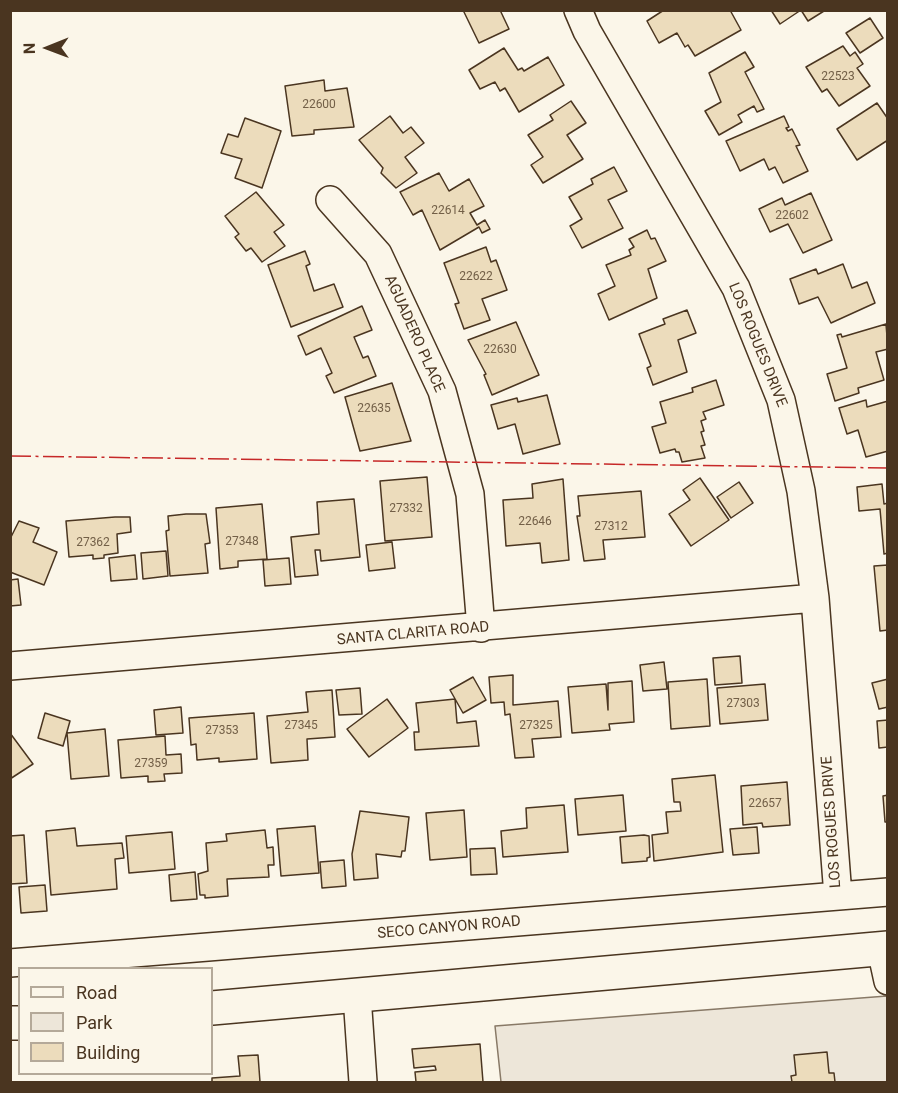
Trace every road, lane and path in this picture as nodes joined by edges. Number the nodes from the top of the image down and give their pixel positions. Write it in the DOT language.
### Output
graph roads {
  1 [pos="578,10"];
  2 [pos="330,200"];
  3 [pos="814,598"];
  4 [pos="481,628"];
  5 [pos="10,666"];
  6 [pos="888,892"];
  7 [pos="838,896"];
  8 [pos="884,949"];
  9 [pos="10,963"];
  10 [pos="888,981"];
  11 [pos="357,996"];
  12 [pos="213,1008"];
  13 [pos="363,1083"];
  1 -- 3 [label="street, LOS ROGUES DRIVE"];
  2 -- 4 [label="street, AGUADERO PLACE"];
  3 -- 4 [label="street, SANTA CLARITA ROAD"];
  3 -- 7 [label="street, LOS ROGUES DRIVE"];
  4 -- 5 [label="street, SANTA CLARITA ROAD"];
  6 -- 7 [label="street, SECO CANYON ROAD"];
  7 -- 9 [label="street, SECO CANYON ROAD"];
  8 -- 10 [label="street"];
  8 -- 11 [label="main road"];
  11 -- 12 [label="main road"];
  11 -- 13 [label="street"];
}
